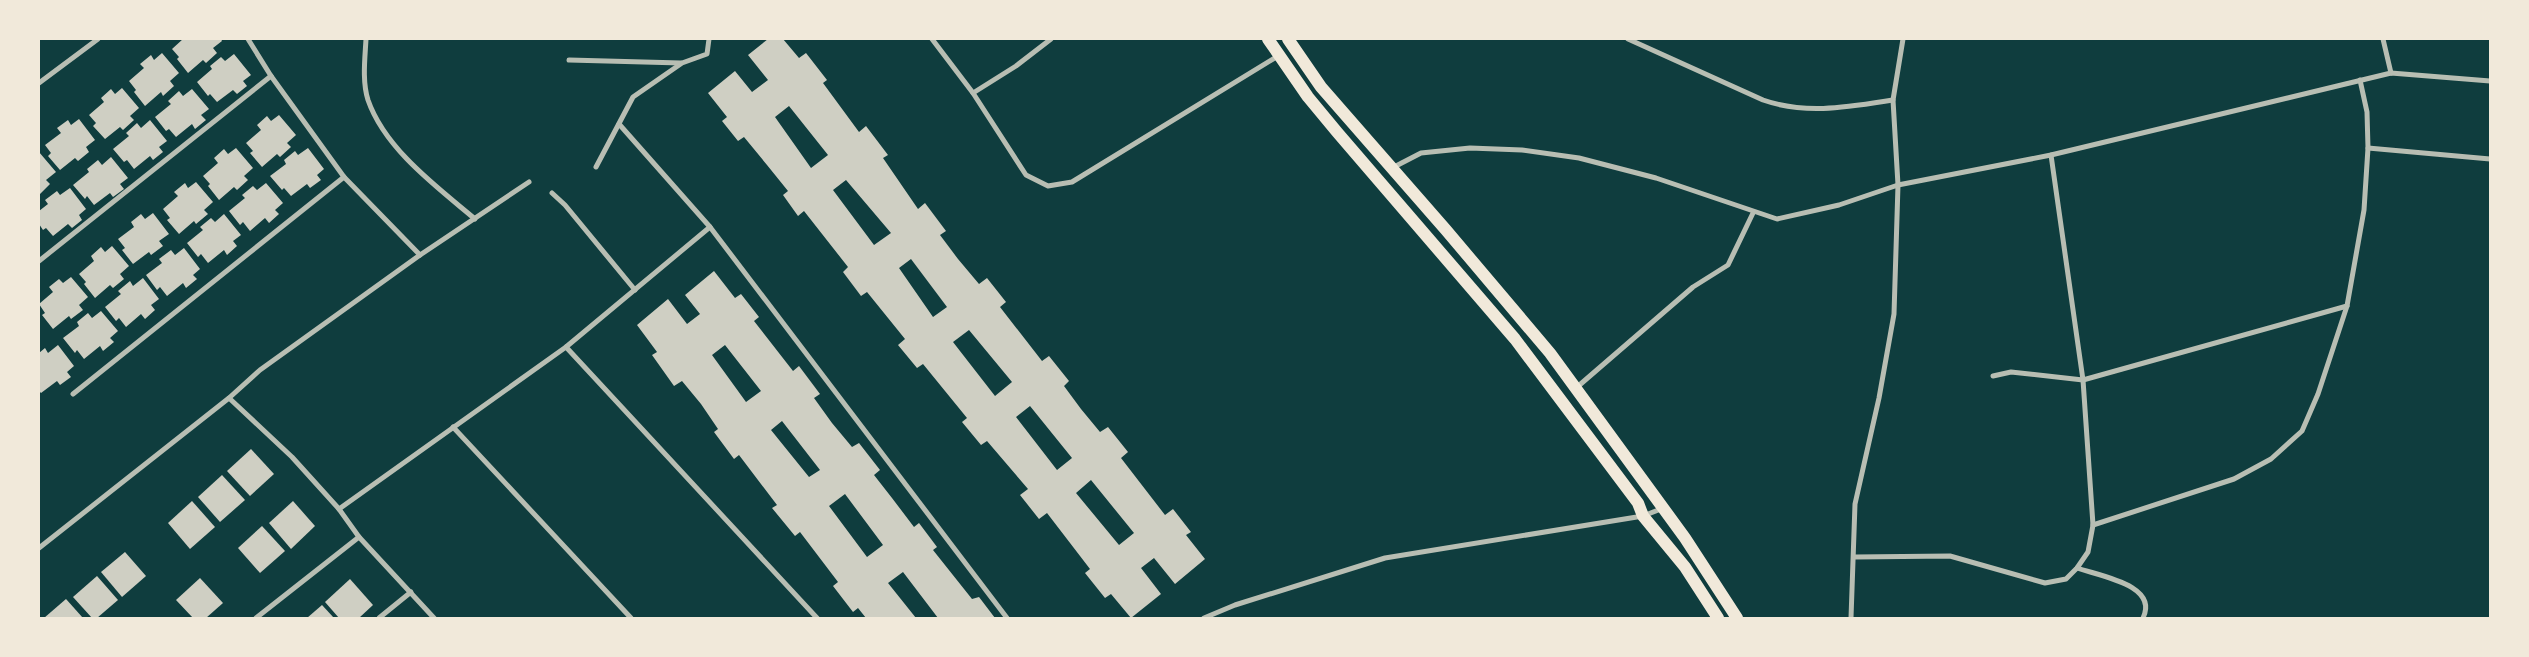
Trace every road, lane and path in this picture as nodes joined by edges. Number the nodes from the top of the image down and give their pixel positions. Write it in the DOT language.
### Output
graph roads {
  1 [pos="98,39"];
  2 [pos="248,39"];
  3 [pos="366,39"];
  4 [pos="709,39"];
  5 [pos="932,39"];
  6 [pos="1051,39"];
  7 [pos="1268,39"];
  8 [pos="1288,39"];
  9 [pos="1628,39"];
  10 [pos="1903,39"];
  11 [pos="2383,39"];
  12 [pos="1278,56"];
  13 [pos="569,60"];
  14 [pos="682,63"];
  15 [pos="2391,73"];
  16 [pos="271,76"];
  17 [pos="2360,80"];
  18 [pos="2490,81"];
  19 [pos="39,83"];
  20 [pos="973,93"];
  21 [pos="1893,100"];
  22 [pos="618,124"];
  23 [pos="2368,148"];
  24 [pos="2051,155"];
  25 [pos="2490,159"];
  26 [pos="596,167"];
  27 [pos="1391,169"];
  28 [pos="344,176"];
  29 [pos="529,182"];
  30 [pos="1898,185"];
  31 [pos="552,193"];
  32 [pos="1753,213"];
  33 [pos="475,219"];
  34 [pos="710,227"];
  35 [pos="420,255"];
  36 [pos="39,261"];
  37 [pos="635,290"];
  38 [pos="2347,306"];
  39 [pos="566,347"];
  40 [pos="1993,376"];
  41 [pos="2083,380"];
  42 [pos="1576,388"];
  43 [pos="73,394"];
  44 [pos="229,398"];
  45 [pos="453,427"];
  46 [pos="339,509"];
  47 [pos="1661,509"];
  48 [pos="1643,516"];
  49 [pos="2093,525"];
  50 [pos="359,537"];
  51 [pos="39,548"];
  52 [pos="1854,557"];
  53 [pos="2077,568"];
  54 [pos="411,592"];
  55 [pos="256,618"];
  56 [pos="379,618"];
  57 [pos="434,618"];
  58 [pos="631,618"];
  59 [pos="817,618"];
  60 [pos="1007,618"];
  61 [pos="1204,618"];
  62 [pos="1718,618"];
  63 [pos="1738,618"];
  64 [pos="1851,618"];
  65 [pos="2143,618"];
  1 -- 19 [label="street"];
  2 -- 16 [label="street"];
  3 -- 33 [label="street"];
  4 -- 14 [label="street"];
  5 -- 20 [label="street"];
  6 -- 20 [label="street"];
  7 -- 12 [label="main road"];
  8 -- 27 [label="main road"];
  9 -- 21 [label="street"];
  10 -- 21 [label="street"];
  11 -- 15 [label="street"];
  12 -- 20 [label="street"];
  12 -- 48 [label="main road"];
  13 -- 14 [label="street"];
  14 -- 22 [label="street"];
  15 -- 17 [label="street"];
  15 -- 18 [label="street"];
  16 -- 28 [label="street"];
  16 -- 36 [label="street"];
  17 -- 23 [label="street"];
  17 -- 24 [label="street"];
  21 -- 30 [label="street"];
  22 -- 26 [label="street"];
  22 -- 34 [label="street"];
  23 -- 25 [label="street"];
  23 -- 38 [label="street"];
  24 -- 30 [label="street"];
  24 -- 41 [label="street"];
  27 -- 32 [label="street"];
  27 -- 42 [label="main road"];
  28 -- 35 [label="street"];
  28 -- 43 [label="street"];
  29 -- 33 [label="street"];
  30 -- 32 [label="street"];
  30 -- 52 [label="street"];
  31 -- 37 [label="street"];
  32 -- 42 [label="street"];
  33 -- 35 [label="street"];
  34 -- 37 [label="street"];
  34 -- 60 [label="street"];
  35 -- 44 [label="street"];
  37 -- 39 [label="street"];
  38 -- 41 [label="street"];
  38 -- 49 [label="street"];
  39 -- 45 [label="street"];
  39 -- 59 [label="street"];
  40 -- 41 [label="street"];
  41 -- 49 [label="street"];
  42 -- 47 [label="main road"];
  44 -- 46 [label="street"];
  44 -- 51 [label="street"];
  45 -- 46 [label="street"];
  45 -- 58 [label="street"];
  46 -- 50 [label="street"];
  47 -- 48 [label="street"];
  47 -- 63 [label="main road"];
  48 -- 61 [label="street"];
  48 -- 62 [label="main road"];
  49 -- 53 [label="street"];
  50 -- 54 [label="street"];
  50 -- 55 [label="street"];
  52 -- 53 [label="street"];
  52 -- 64 [label="street"];
  53 -- 65 [label="street"];
  54 -- 56 [label="street"];
  54 -- 57 [label="street"];
}
